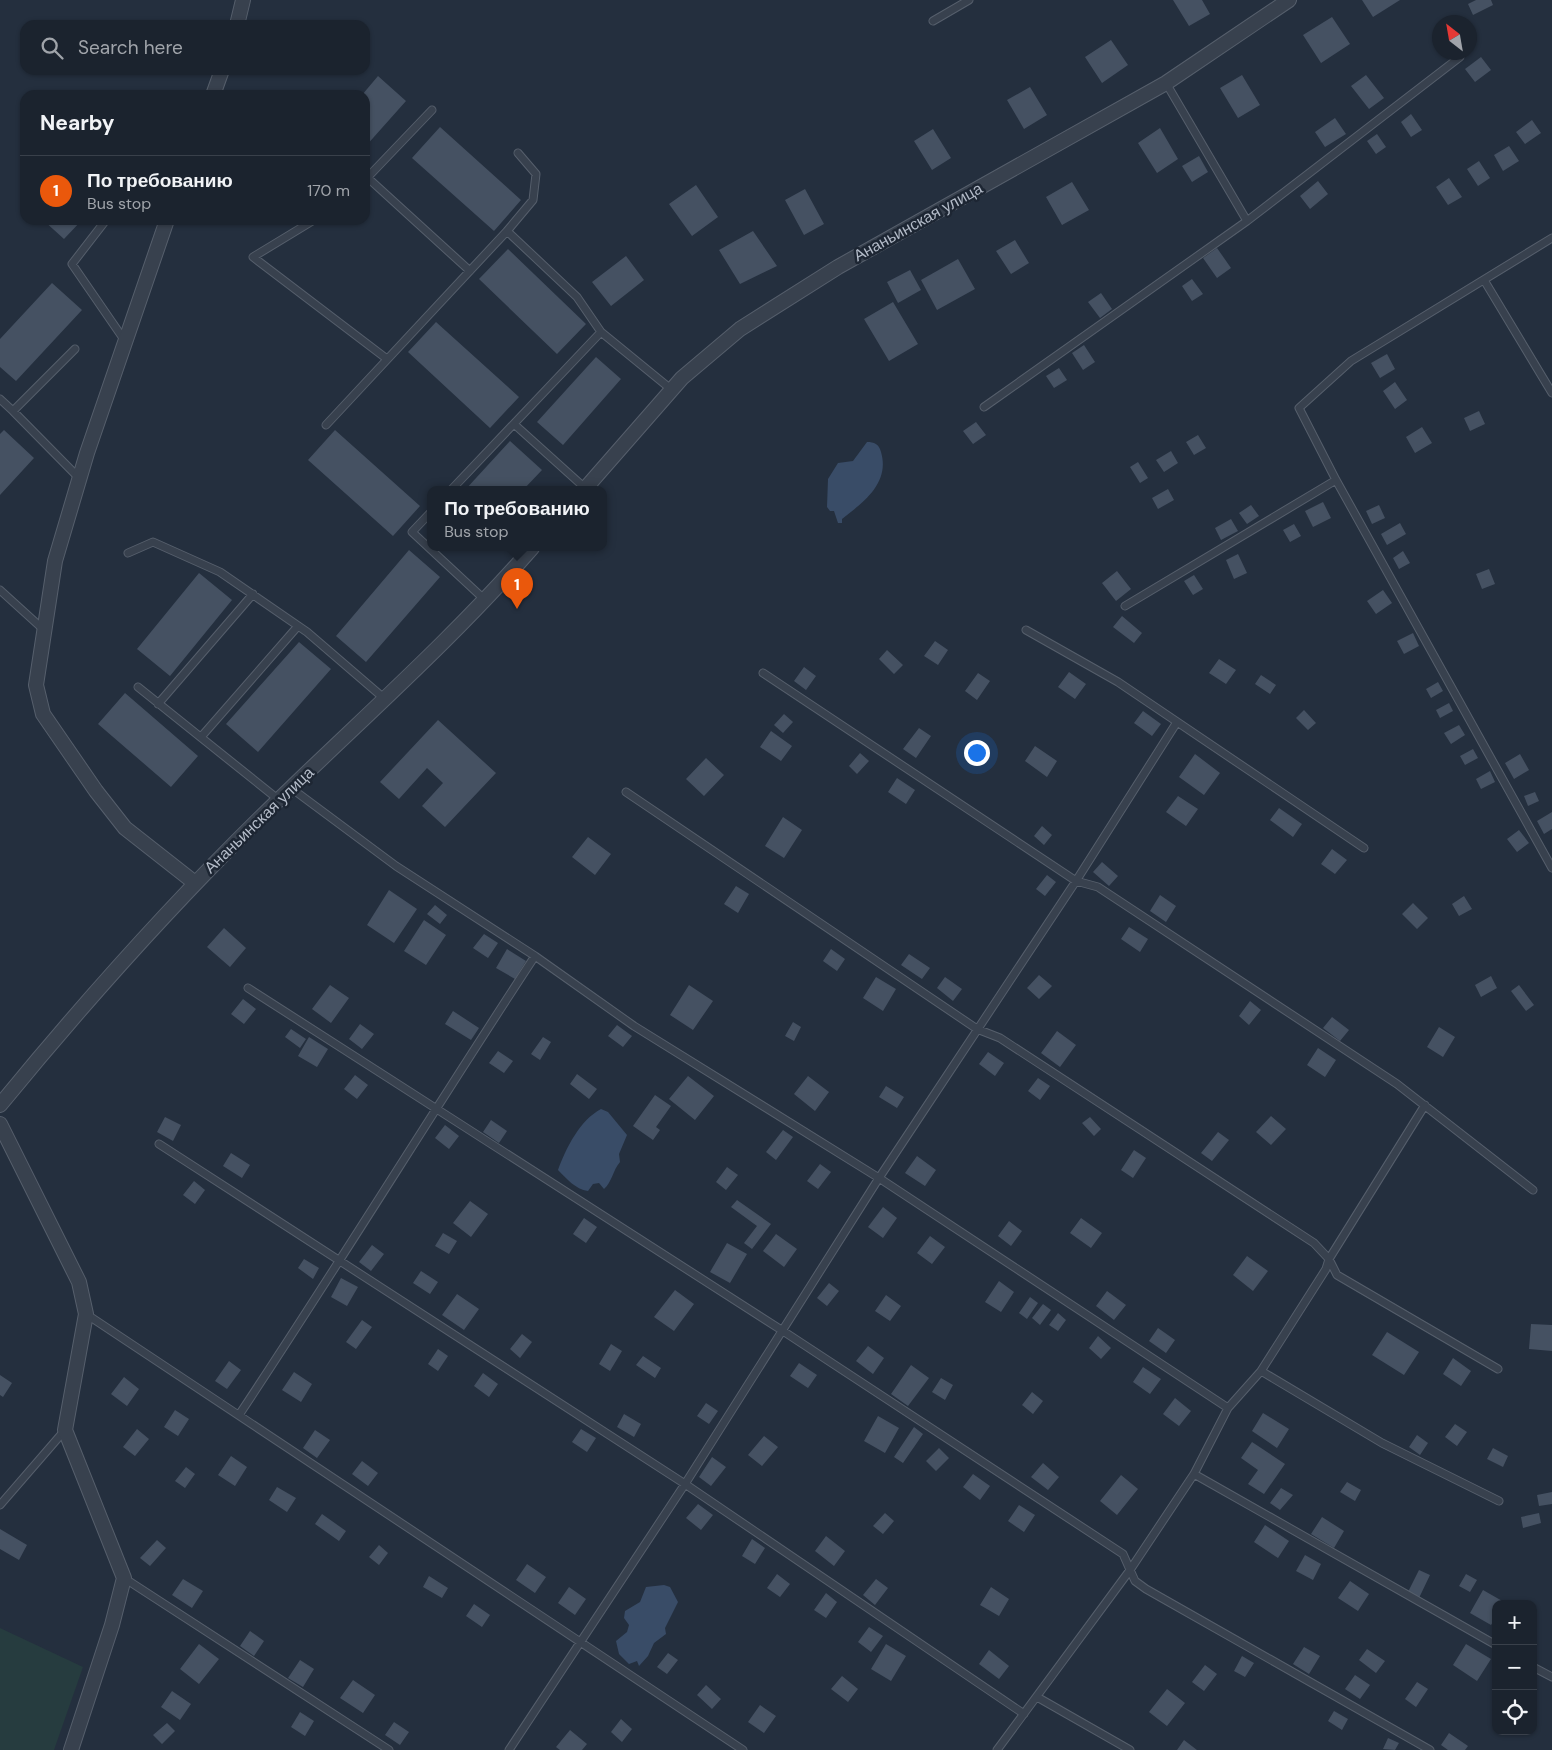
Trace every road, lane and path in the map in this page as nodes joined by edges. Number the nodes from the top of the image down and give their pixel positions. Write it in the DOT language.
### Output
graph roads {
  1 [pos="243,0"];
  2 [pos="969,0"];
  3 [pos="1289,0"];
  4 [pos="238,20"];
  5 [pos="933,21"];
  6 [pos="1456,60"];
  7 [pos="220,75"];
  8 [pos="1166,83"];
  9 [pos="215,90"];
  10 [pos="432,110"];
  11 [pos="518,153"];
  12 [pos="370,176"];
  13 [pos="370,182"];
  14 [pos="1247,220"];
  15 [pos="102,225"];
  16 [pos="165,225"];
  17 [pos="306,225"];
  18 [pos="507,231"];
  19 [pos="1552,238"];
  20 [pos="470,271"];
  21 [pos="1484,280"];
  22 [pos="601,332"];
  23 [pos="125,342"];
  24 [pos="75,349"];
  25 [pos="387,359"];
  26 [pos="672,390"];
  27 [pos="1552,393"];
  28 [pos="0,399"];
  29 [pos="984,407"];
  30 [pos="14,411"];
  31 [pos="326,424"];
  32 [pos="514,424"];
  33 [pos="80,478"];
  34 [pos="1336,480"];
  35 [pos="456,486"];
  36 [pos="581,486"];
  37 [pos="587,486"];
  38 [pos="427,516"];
  39 [pos="427,546"];
  40 [pos="432,551"];
  41 [pos="529,551"];
  42 [pos="128,553"];
  43 [pos="0,590"];
  44 [pos="253,594"];
  45 [pos="485,600"];
  46 [pos="1125,606"];
  47 [pos="298,626"];
  48 [pos="44,630"];
  49 [pos="1026,630"];
  50 [pos="764,673"];
  51 [pos="138,687"];
  52 [pos="386,700"];
  53 [pos="158,704"];
  54 [pos="1177,722"];
  55 [pos="201,738"];
  56 [pos="291,788"];
  57 [pos="626,792"];
  58 [pos="279,800"];
  59 [pos="1364,848"];
  60 [pos="1552,868"];
  61 [pos="1076,880"];
  62 [pos="195,883"];
  63 [pos="535,956"];
  64 [pos="248,988"];
  65 [pos="978,1029"];
  66 [pos="0,1105"];
  67 [pos="1425,1105"];
  68 [pos="436,1106"];
  69 [pos="0,1124"];
  70 [pos="159,1144"];
  71 [pos="879,1178"];
  72 [pos="1533,1190"];
  73 [pos="1329,1258"];
  74 [pos="341,1260"];
  75 [pos="86,1314"];
  76 [pos="783,1330"];
  77 [pos="1498,1369"];
  78 [pos="1260,1372"];
  79 [pos="1228,1408"];
  80 [pos="239,1415"];
  81 [pos="65,1430"];
  82 [pos="1194,1474"];
  83 [pos="685,1484"];
  84 [pos="1499,1501"];
  85 [pos="0,1505"];
  86 [pos="1130,1570"];
  87 [pos="124,1578"];
  88 [pos="582,1642"];
  89 [pos="1494,1645"];
  90 [pos="1537,1669"];
  91 [pos="1552,1677"];
  92 [pos="1037,1697"];
  93 [pos="1024,1714"];
  94 [pos="70,1750"];
  95 [pos="389,1750"];
  96 [pos="509,1750"];
  97 [pos="743,1750"];
  98 [pos="997,1750"];
  99 [pos="1130,1750"];
  100 [pos="1430,1750"];
  1 -- 4 [label="street"];
  2 -- 5 [label="lane"];
  3 -- 8 [label="street, Ананьинская улица"];
  6 -- 14 [label="lane"];
  7 -- 9 [label="street"];
  8 -- 14 [label="lane"];
  8 -- 26 [label="street, Ананьинская улица"];
  10 -- 12 [label="lane"];
  11 -- 18 [label="lane"];
  13 -- 20 [label="lane"];
  14 -- 29 [label="lane"];
  15 -- 23 [label="lane"];
  16 -- 23 [label="street"];
  17 -- 25 [label="lane"];
  18 -- 20 [label="lane"];
  18 -- 22 [label="lane"];
  19 -- 21 [label="lane"];
  20 -- 25 [label="lane"];
  21 -- 27 [label="lane"];
  21 -- 34 [label="lane"];
  22 -- 26 [label="lane"];
  22 -- 32 [label="lane"];
  23 -- 33 [label="street"];
  24 -- 30 [label="lane"];
  25 -- 31 [label="lane"];
  26 -- 37 [label="street, Ананьинская улица"];
  28 -- 30 [label="lane"];
  30 -- 33 [label="lane"];
  32 -- 35 [label="lane"];
  32 -- 36 [label="lane"];
  33 -- 48 [label="street"];
  34 -- 46 [label="lane"];
  34 -- 60 [label="lane"];
  38 -- 39 [label="lane"];
  40 -- 45 [label="lane"];
  41 -- 45 [label="street, Ананьинская улица"];
  42 -- 44 [label="lane"];
  43 -- 48 [label="lane"];
  44 -- 47 [label="lane"];
  44 -- 53 [label="lane"];
  45 -- 52 [label="street, Ананьинская улица"];
  47 -- 52 [label="lane"];
  47 -- 55 [label="lane"];
  48 -- 62 [label="street"];
  49 -- 54 [label="lane"];
  50 -- 61 [label="lane"];
  51 -- 53 [label="lane"];
  52 -- 56 [label="street, Ананьинская улица"];
  53 -- 55 [label="lane"];
  54 -- 59 [label="lane"];
  54 -- 61 [label="lane"];
  55 -- 58 [label="lane"];
  56 -- 58 [label="street, Ананьинская улица"];
  56 -- 63 [label="lane"];
  57 -- 65 [label="lane"];
  58 -- 62 [label="street, Ананьинская улица"];
  61 -- 65 [label="lane"];
  61 -- 67 [label="lane"];
  62 -- 66 [label="street, Ананьинская улица"];
  63 -- 68 [label="lane"];
  63 -- 71 [label="lane"];
  64 -- 68 [label="lane"];
  65 -- 71 [label="lane"];
  65 -- 73 [label="lane"];
  67 -- 72 [label="lane"];
  67 -- 73 [label="lane"];
  68 -- 74 [label="lane"];
  68 -- 76 [label="lane"];
  69 -- 75 [label="street"];
  70 -- 74 [label="lane"];
  71 -- 76 [label="lane"];
  71 -- 79 [label="lane"];
  73 -- 77 [label="lane"];
  73 -- 78 [label="lane"];
  74 -- 80 [label="lane"];
  74 -- 83 [label="lane"];
  75 -- 80 [label="lane"];
  75 -- 81 [label="street"];
  76 -- 83 [label="lane"];
  76 -- 86 [label="lane"];
  78 -- 79 [label="lane"];
  78 -- 84 [label="lane"];
  79 -- 82 [label="lane"];
  80 -- 88 [label="lane"];
  81 -- 85 [label="lane"];
  81 -- 87 [label="street"];
  82 -- 86 [label="lane"];
  82 -- 89 [label="lane"];
  83 -- 88 [label="lane"];
  83 -- 93 [label="lane"];
  86 -- 92 [label="lane"];
  86 -- 100 [label="lane"];
  87 -- 94 [label="street"];
  87 -- 95 [label="lane"];
  88 -- 96 [label="lane"];
  88 -- 97 [label="lane"];
  90 -- 91 [label="lane"];
  92 -- 93 [label="lane"];
  92 -- 99 [label="lane"];
  93 -- 98 [label="lane"];
}
